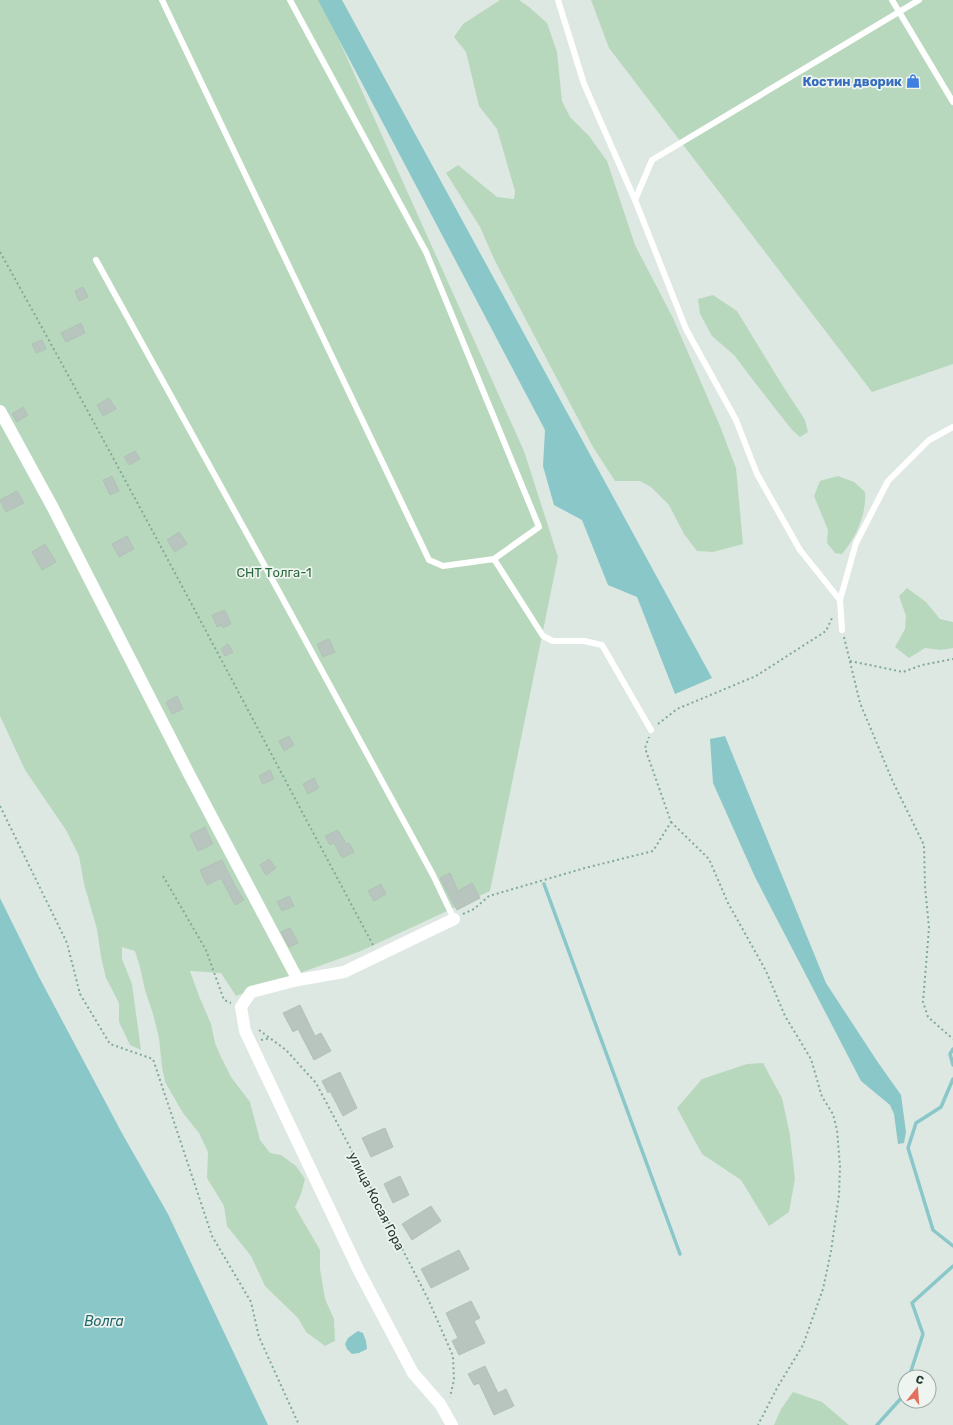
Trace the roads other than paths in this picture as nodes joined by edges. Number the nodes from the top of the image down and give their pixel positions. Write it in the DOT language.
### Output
graph roads {
  1 [pos="162,0"];
  2 [pos="290,0"];
  3 [pos="558,0"];
  4 [pos="892,0"];
  5 [pos="919,0"];
  6 [pos="899,12"];
  7 [pos="953,102"];
  8 [pos="635,200"];
  9 [pos="96,260"];
  10 [pos="0,411"];
  11 [pos="953,427"];
  12 [pos="494,559"];
  13 [pos="840,600"];
  14 [pos="842,630"];
  15 [pos="651,730"];
  16 [pos="454,919"];
  17 [pos="298,980"];
  18 [pos="452,1425"];
  1 -- 12 [label="lane"];
  2 -- 12 [label="lane"];
  3 -- 8 [label="lane"];
  4 -- 6 [label="lane"];
  5 -- 6 [label="lane"];
  6 -- 7 [label="lane"];
  6 -- 8 [label="lane"];
  8 -- 13 [label="lane"];
  9 -- 16 [label="lane"];
  10 -- 17 [label="street"];
  11 -- 13 [label="lane"];
  12 -- 15 [label="lane"];
  13 -- 14 [label="lane"];
  16 -- 17 [label="street"];
  17 -- 18 [label="street"];
}
